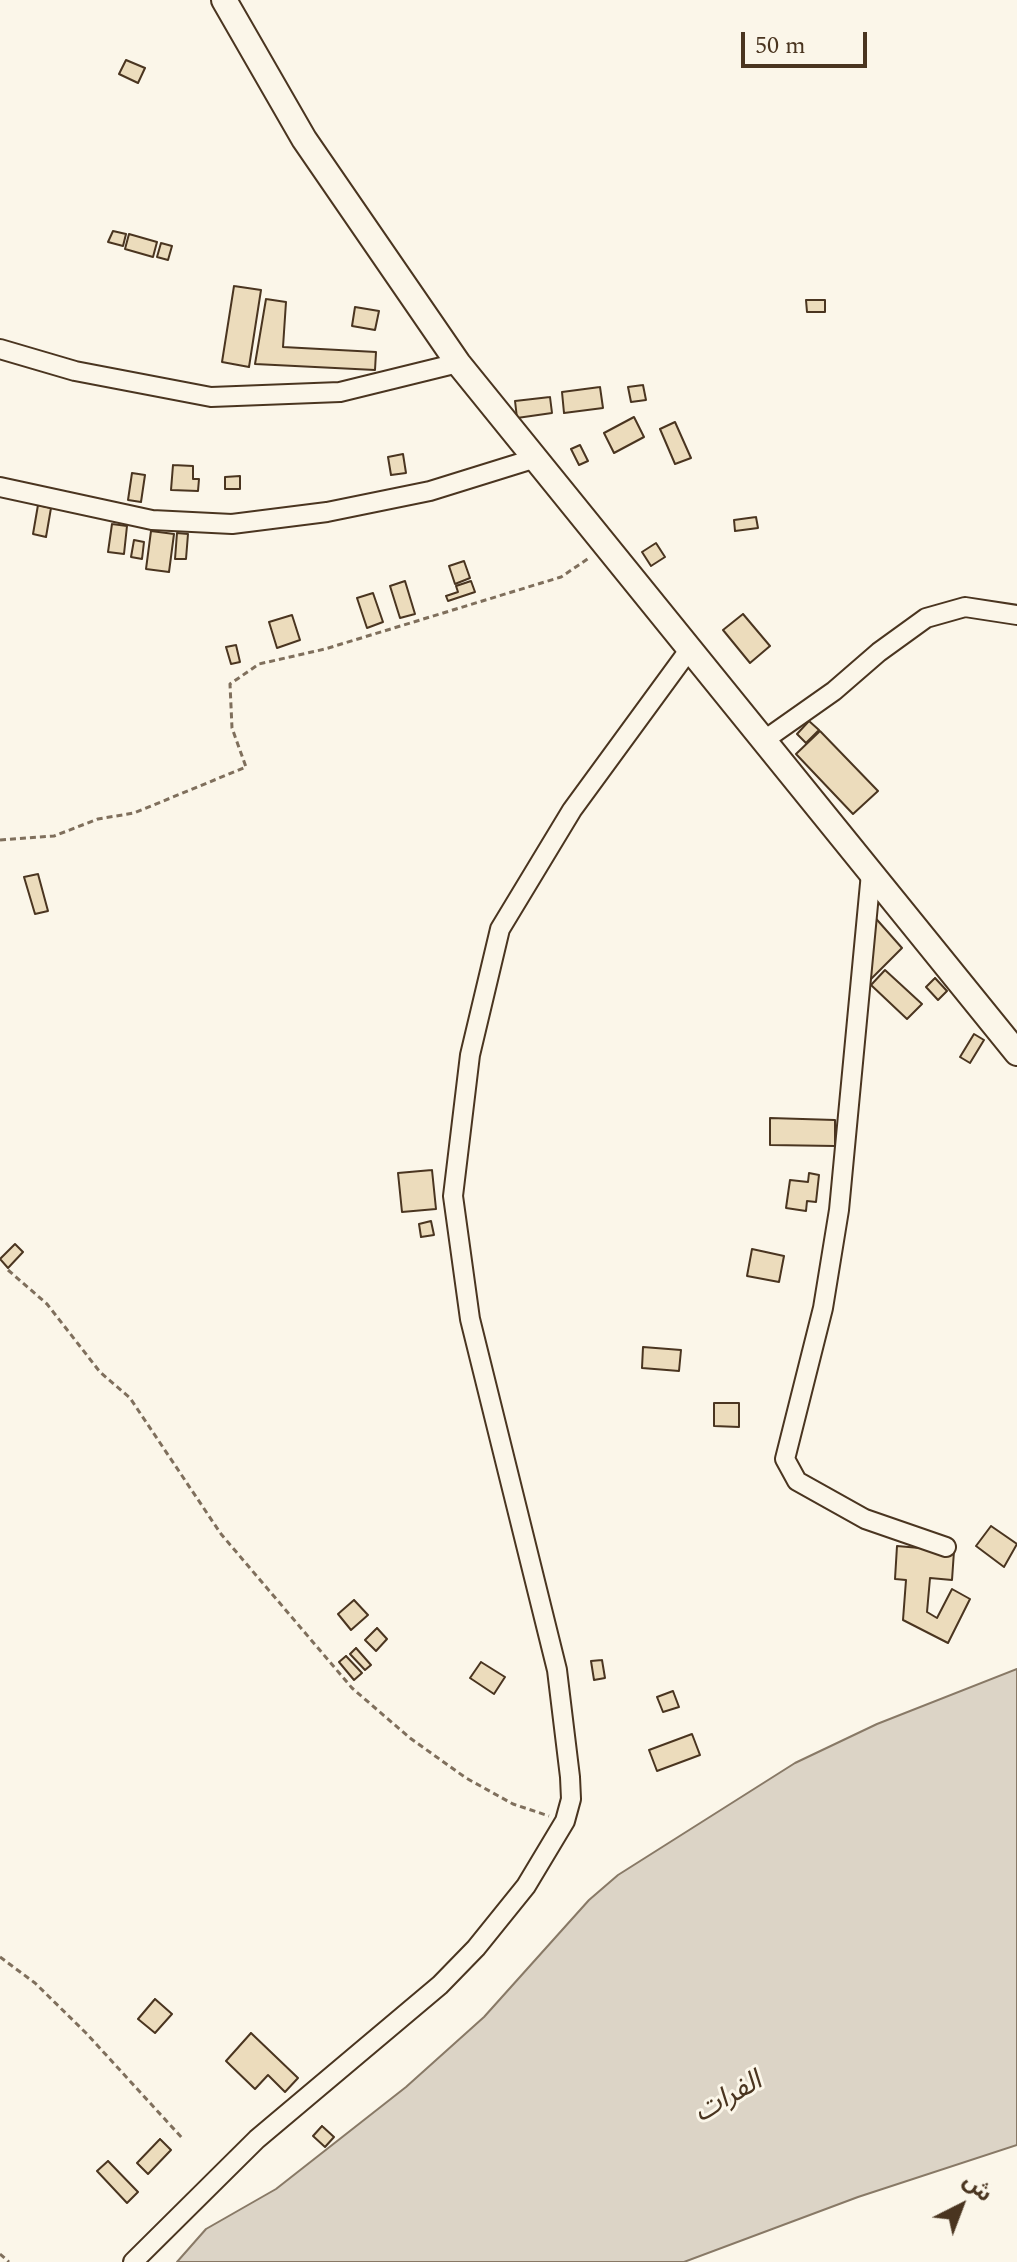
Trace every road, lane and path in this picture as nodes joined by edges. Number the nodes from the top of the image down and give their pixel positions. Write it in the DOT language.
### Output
graph roads {
  1 [pos="224,0"];
  2 [pos="0,349"];
  3 [pos="458,363"];
  4 [pos="533,459"];
  5 [pos="0,487"];
  6 [pos="605,548"];
  7 [pos="1017,615"];
  8 [pos="689,650"];
  9 [pos="763,741"];
  10 [pos="0,840"];
  11 [pos="871,873"];
  12 [pos="1017,1053"];
  13 [pos="8,1270"];
  14 [pos="946,1547"];
  15 [pos="565,1821"];
  16 [pos="0,1957"];
  17 [pos="183,2139"];
  18 [pos="0,2254"];
  19 [pos="9,2262"];
  20 [pos="133,2262"];
  1 -- 3 [label="main road"];
  2 -- 3 [label="street"];
  3 -- 4 [label="main road"];
  4 -- 5 [label="street"];
  4 -- 6 [label="main road"];
  6 -- 8 [label="main road"];
  6 -- 10 [label="path"];
  7 -- 9 [label="street"];
  8 -- 9 [label="main road"];
  8 -- 15 [label="street"];
  9 -- 11 [label="main road"];
  11 -- 12 [label="main road"];
  11 -- 14 [label="street"];
  13 -- 15 [label="path"];
  15 -- 20 [label="street"];
  16 -- 17 [label="path"];
  18 -- 19 [label="path"];
}
